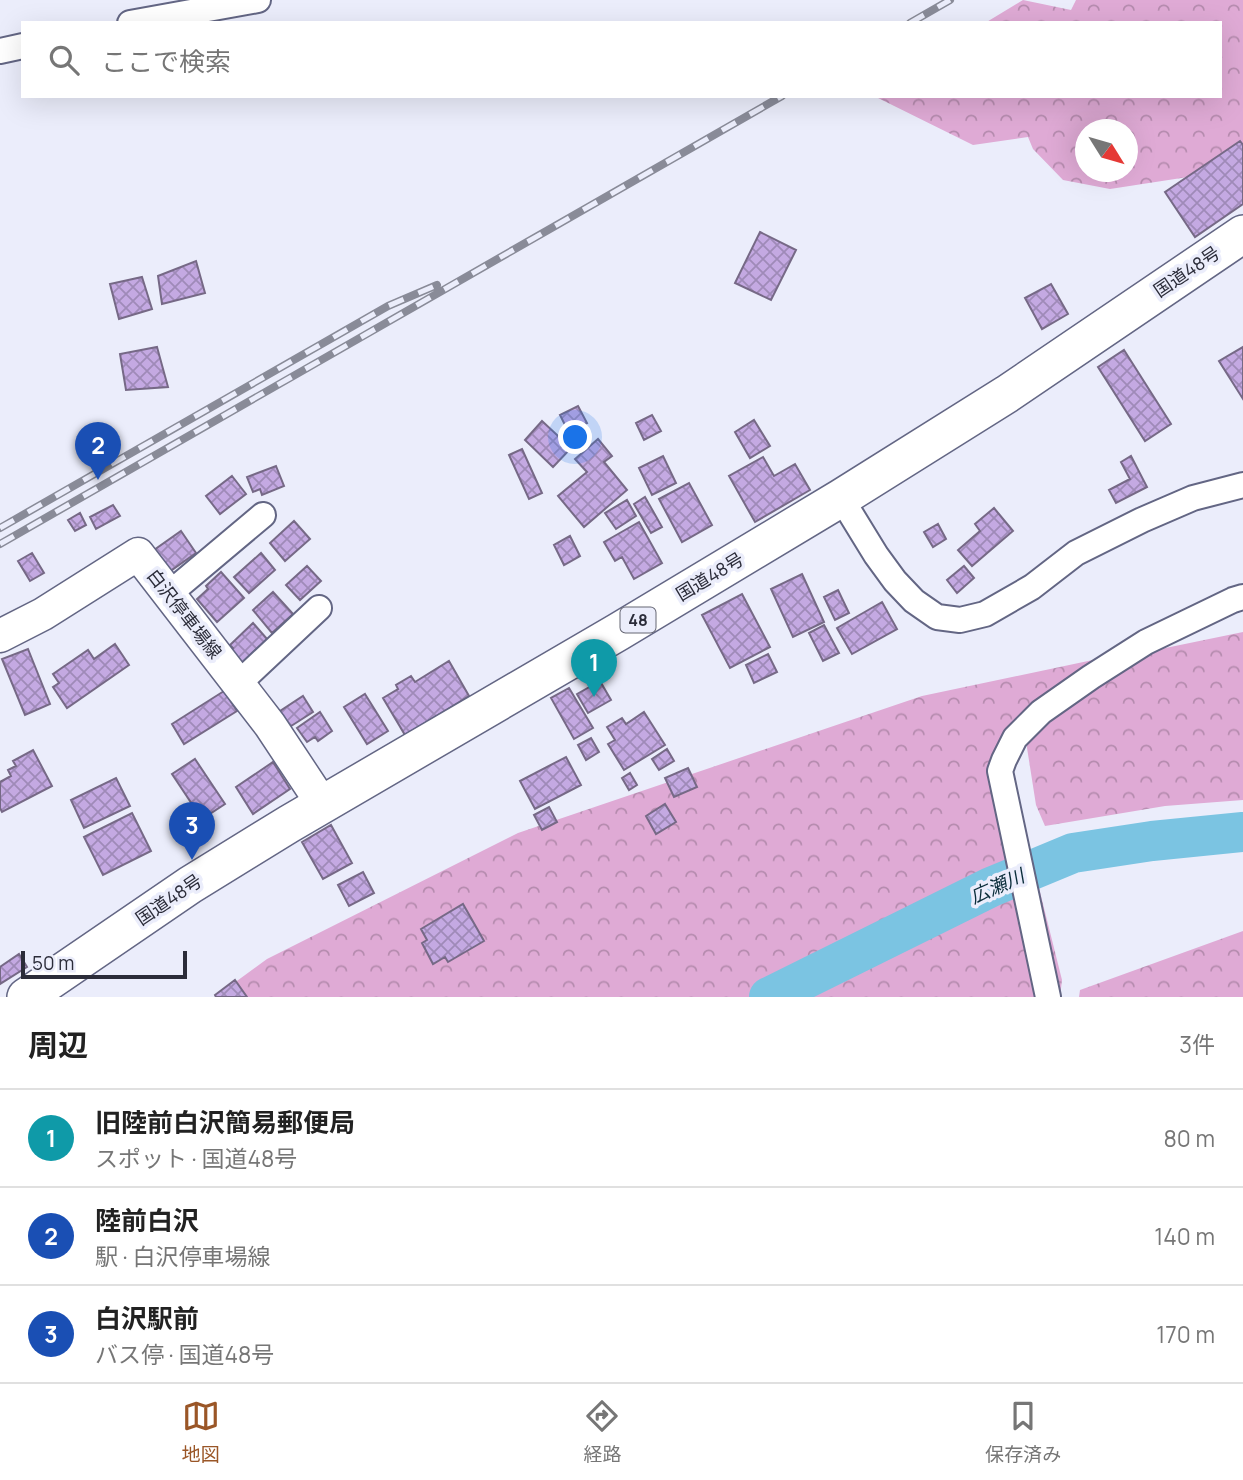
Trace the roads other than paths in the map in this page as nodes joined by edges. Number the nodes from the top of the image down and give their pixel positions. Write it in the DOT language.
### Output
graph roads {
  1 [pos="258,0"];
  2 [pos="141,21"];
  3 [pos="21,46"];
  4 [pos="0,51"];
  5 [pos="1243,234"];
  6 [pos="1243,485"];
  7 [pos="841,498"];
  8 [pos="263,515"];
  9 [pos="169,594"];
  10 [pos="1243,597"];
  11 [pos="319,608"];
  12 [pos="0,636"];
  13 [pos="239,683"];
  14 [pos="323,805"];
  15 [pos="26,997"];
  16 [pos="1048,997"];
  1 -- 2 [label="street"];
  3 -- 4 [label="street"];
  5 -- 7 [label="highway, 国道48号 / 48"];
  6 -- 7 [label="street"];
  7 -- 14 [label="highway, 国道48号 / 48"];
  8 -- 9 [label="street"];
  9 -- 12 [label="main road, 白沢停車場線"];
  9 -- 13 [label="main road, 白沢停車場線"];
  10 -- 16 [label="street"];
  11 -- 13 [label="street"];
  13 -- 14 [label="main road, 白沢停車場線"];
  14 -- 15 [label="highway, 国道48号 / 48"];
}
